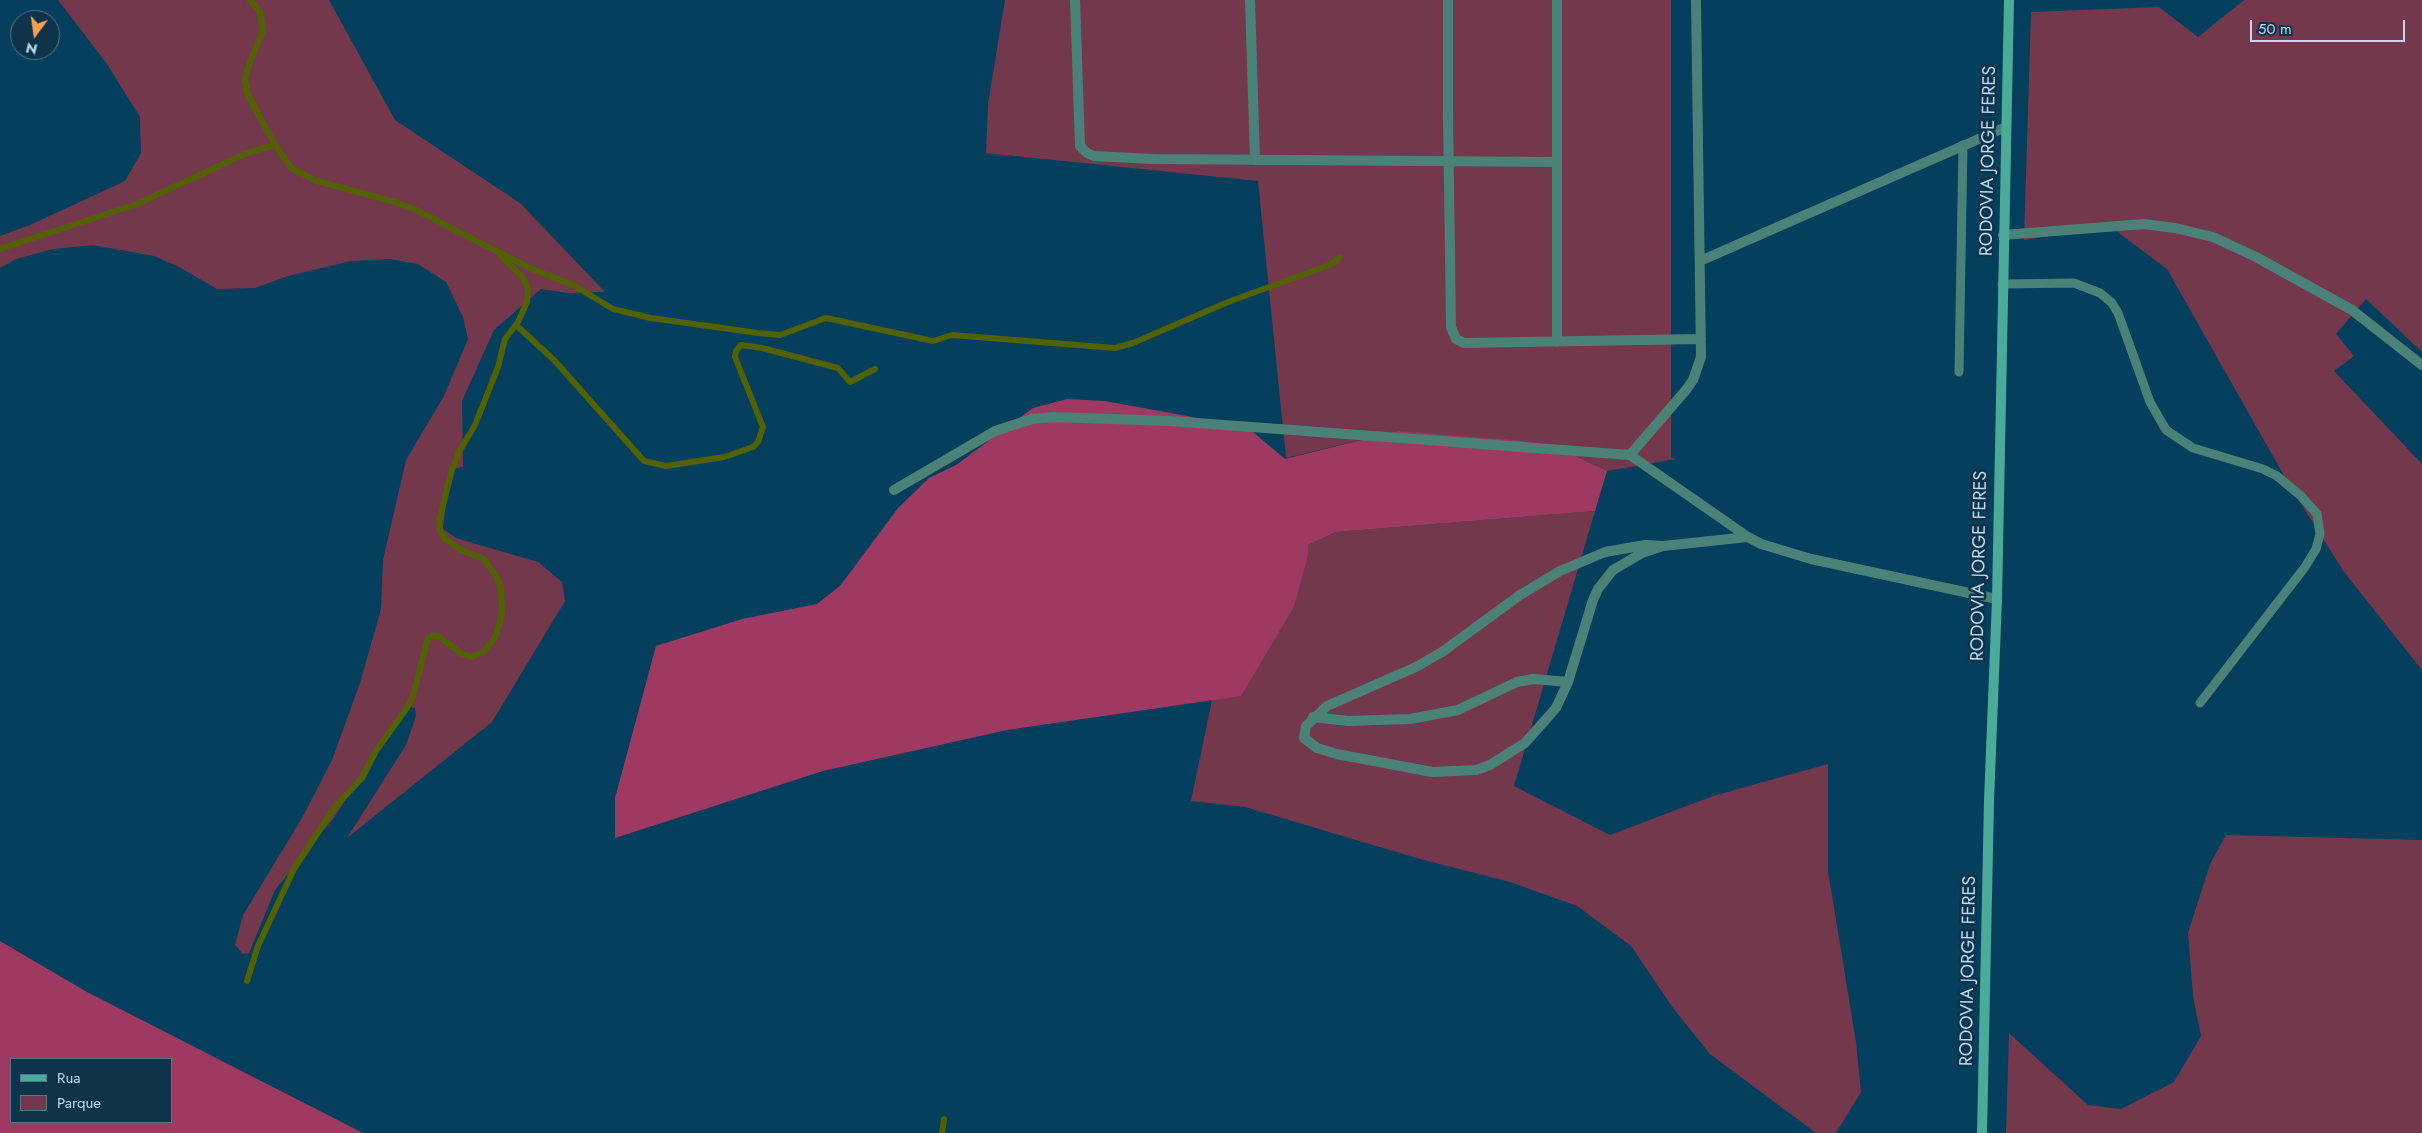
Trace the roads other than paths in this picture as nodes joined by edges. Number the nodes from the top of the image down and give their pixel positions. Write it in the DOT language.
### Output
graph roads {
  1 [pos="1075,0"];
  2 [pos="1250,0"];
  3 [pos="1448,0"];
  4 [pos="1557,0"];
  5 [pos="1696,0"];
  6 [pos="2009,0"];
  7 [pos="2006,127"];
  8 [pos="1963,146"];
  9 [pos="1256,160"];
  10 [pos="1448,162"];
  11 [pos="1557,162"];
  12 [pos="2003,234"];
  13 [pos="1700,261"];
  14 [pos="2002,284"];
  15 [pos="1701,339"];
  16 [pos="1557,342"];
  17 [pos="2422,365"];
  18 [pos="1959,372"];
  19 [pos="1630,455"];
  20 [pos="894,490"];
  21 [pos="1748,537"];
  22 [pos="1663,546"];
  23 [pos="1997,598"];
  24 [pos="1568,682"];
  25 [pos="2200,703"];
  26 [pos="1312,717"];
  27 [pos="1982,1133"];
  1 -- 9 [label="street"];
  2 -- 9 [label="street"];
  3 -- 10 [label="street"];
  4 -- 11 [label="street"];
  5 -- 13 [label="street"];
  6 -- 7 [label="main road, RODOVIA JORGE FERES"];
  7 -- 8 [label="street"];
  7 -- 12 [label="main road, RODOVIA JORGE FERES"];
  8 -- 13 [label="street"];
  8 -- 18 [label="lane"];
  9 -- 10 [label="street"];
  10 -- 11 [label="street"];
  10 -- 16 [label="street"];
  11 -- 16 [label="street"];
  12 -- 14 [label="main road, RODOVIA JORGE FERES"];
  12 -- 17 [label="street"];
  13 -- 15 [label="street"];
  14 -- 23 [label="main road, RODOVIA JORGE FERES"];
  14 -- 25 [label="lane"];
  15 -- 16 [label="street"];
  15 -- 19 [label="street"];
  19 -- 20 [label="street"];
  19 -- 21 [label="street"];
  21 -- 22 [label="street"];
  21 -- 23 [label="street"];
  22 -- 24 [label="street"];
  22 -- 26 [label="street"];
  23 -- 27 [label="main road, RODOVIA JORGE FERES"];
  24 -- 26 [label="street"];
  24 -- 26 [label="street"];
}
